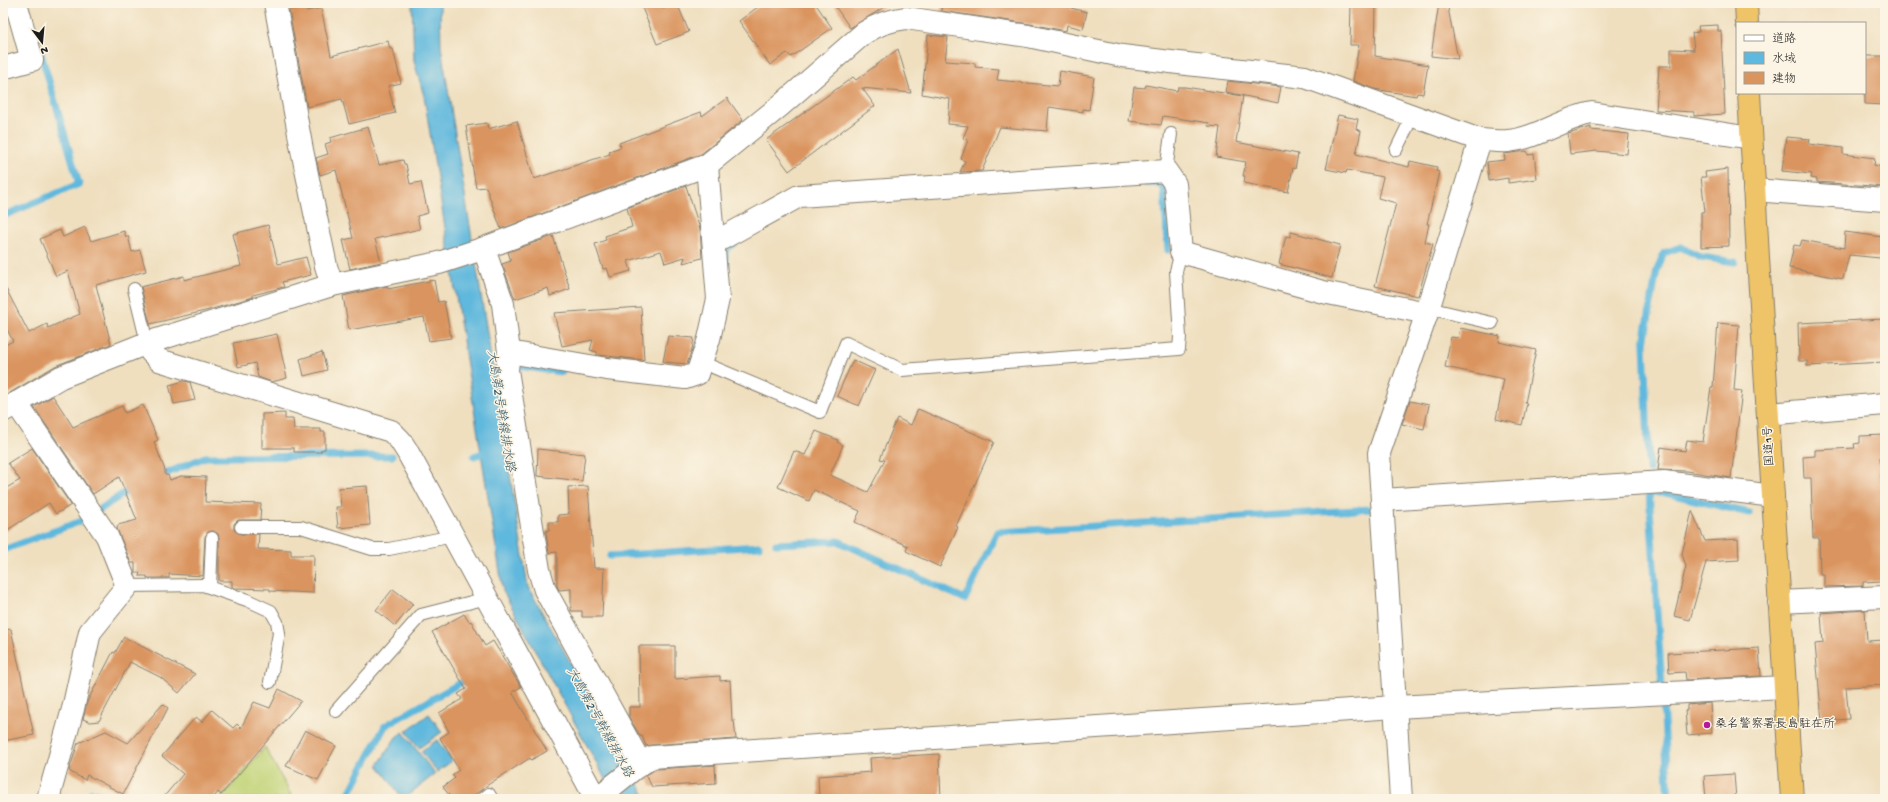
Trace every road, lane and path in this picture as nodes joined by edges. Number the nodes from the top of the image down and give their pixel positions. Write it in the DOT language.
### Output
graph roads {
  1 [pos="16,3"];
  2 [pos="275,3"];
  3 [pos="1746,3"];
  4 [pos="1747,22"];
  5 [pos="3,68"];
  6 [pos="1750,94"];
  7 [pos="1413,115"];
  8 [pos="1171,134"];
  9 [pos="1751,138"];
  10 [pos="1480,140"];
  11 [pos="1396,150"];
  12 [pos="707,165"];
  13 [pos="1166,171"];
  14 [pos="1754,190"];
  15 [pos="1885,200"];
  16 [pos="714,243"];
  17 [pos="482,249"];
  18 [pos="1181,252"];
  19 [pos="332,285"];
  20 [pos="134,289"];
  21 [pos="1428,310"];
  22 [pos="1492,323"];
  23 [pos="147,343"];
  24 [pos="509,352"];
  25 [pos="701,362"];
  26 [pos="1885,404"];
  27 [pos="9,407"];
  28 [pos="1768,414"];
  29 [pos="1773,496"];
  30 [pos="1382,500"];
  31 [pos="241,528"];
  32 [pos="453,536"];
  33 [pos="212,538"];
  34 [pos="127,586"];
  35 [pos="210,587"];
  36 [pos="1885,597"];
  37 [pos="487,598"];
  38 [pos="1779,602"];
  39 [pos="270,682"];
  40 [pos="1785,687"];
  41 [pos="1395,707"];
  42 [pos="336,711"];
  43 [pos="638,766"];
  44 [pos="48,799"];
  45 [pos="483,799"];
  46 [pos="492,799"];
  47 [pos="1401,799"];
  48 [pos="1792,799"];
  1 -- 5 [label="street"];
  2 -- 19 [label="street"];
  3 -- 4 [label="highway"];
  6 -- 9 [label="highway, 国道1号"];
  7 -- 10 [label="street"];
  7 -- 11 [label="lane"];
  7 -- 12 [label="street"];
  8 -- 13 [label="lane"];
  9 -- 10 [label="street"];
  9 -- 14 [label="highway, 国道1号"];
  10 -- 21 [label="street"];
  12 -- 16 [label="street"];
  12 -- 17 [label="street"];
  13 -- 16 [label="street"];
  13 -- 18 [label="street"];
  14 -- 15 [label="street"];
  14 -- 28 [label="highway, 国道1号"];
  16 -- 25 [label="street"];
  17 -- 19 [label="street"];
  17 -- 24 [label="street"];
  18 -- 21 [label="street"];
  18 -- 25 [label="lane"];
  19 -- 23 [label="street"];
  20 -- 23 [label="lane"];
  21 -- 22 [label="lane"];
  21 -- 30 [label="street"];
  23 -- 27 [label="street"];
  23 -- 32 [label="street"];
  24 -- 25 [label="street"];
  24 -- 43 [label="street"];
  26 -- 28 [label="street"];
  27 -- 34 [label="street"];
  28 -- 29 [label="highway, 国道1号"];
  29 -- 30 [label="street"];
  29 -- 38 [label="highway, 国道1号"];
  30 -- 41 [label="street"];
  31 -- 32 [label="lane"];
  32 -- 37 [label="street"];
  33 -- 35 [label="lane"];
  34 -- 35 [label="lane"];
  34 -- 44 [label="street"];
  35 -- 39 [label="lane"];
  36 -- 38 [label="street"];
  37 -- 42 [label="lane"];
  37 -- 43 [label="street"];
  38 -- 40 [label="highway, 国道1号"];
  40 -- 41 [label="street"];
  40 -- 48 [label="highway, 国道1号"];
  41 -- 43 [label="street"];
  41 -- 47 [label="street"];
  45 -- 46 [label="lane"];
}
